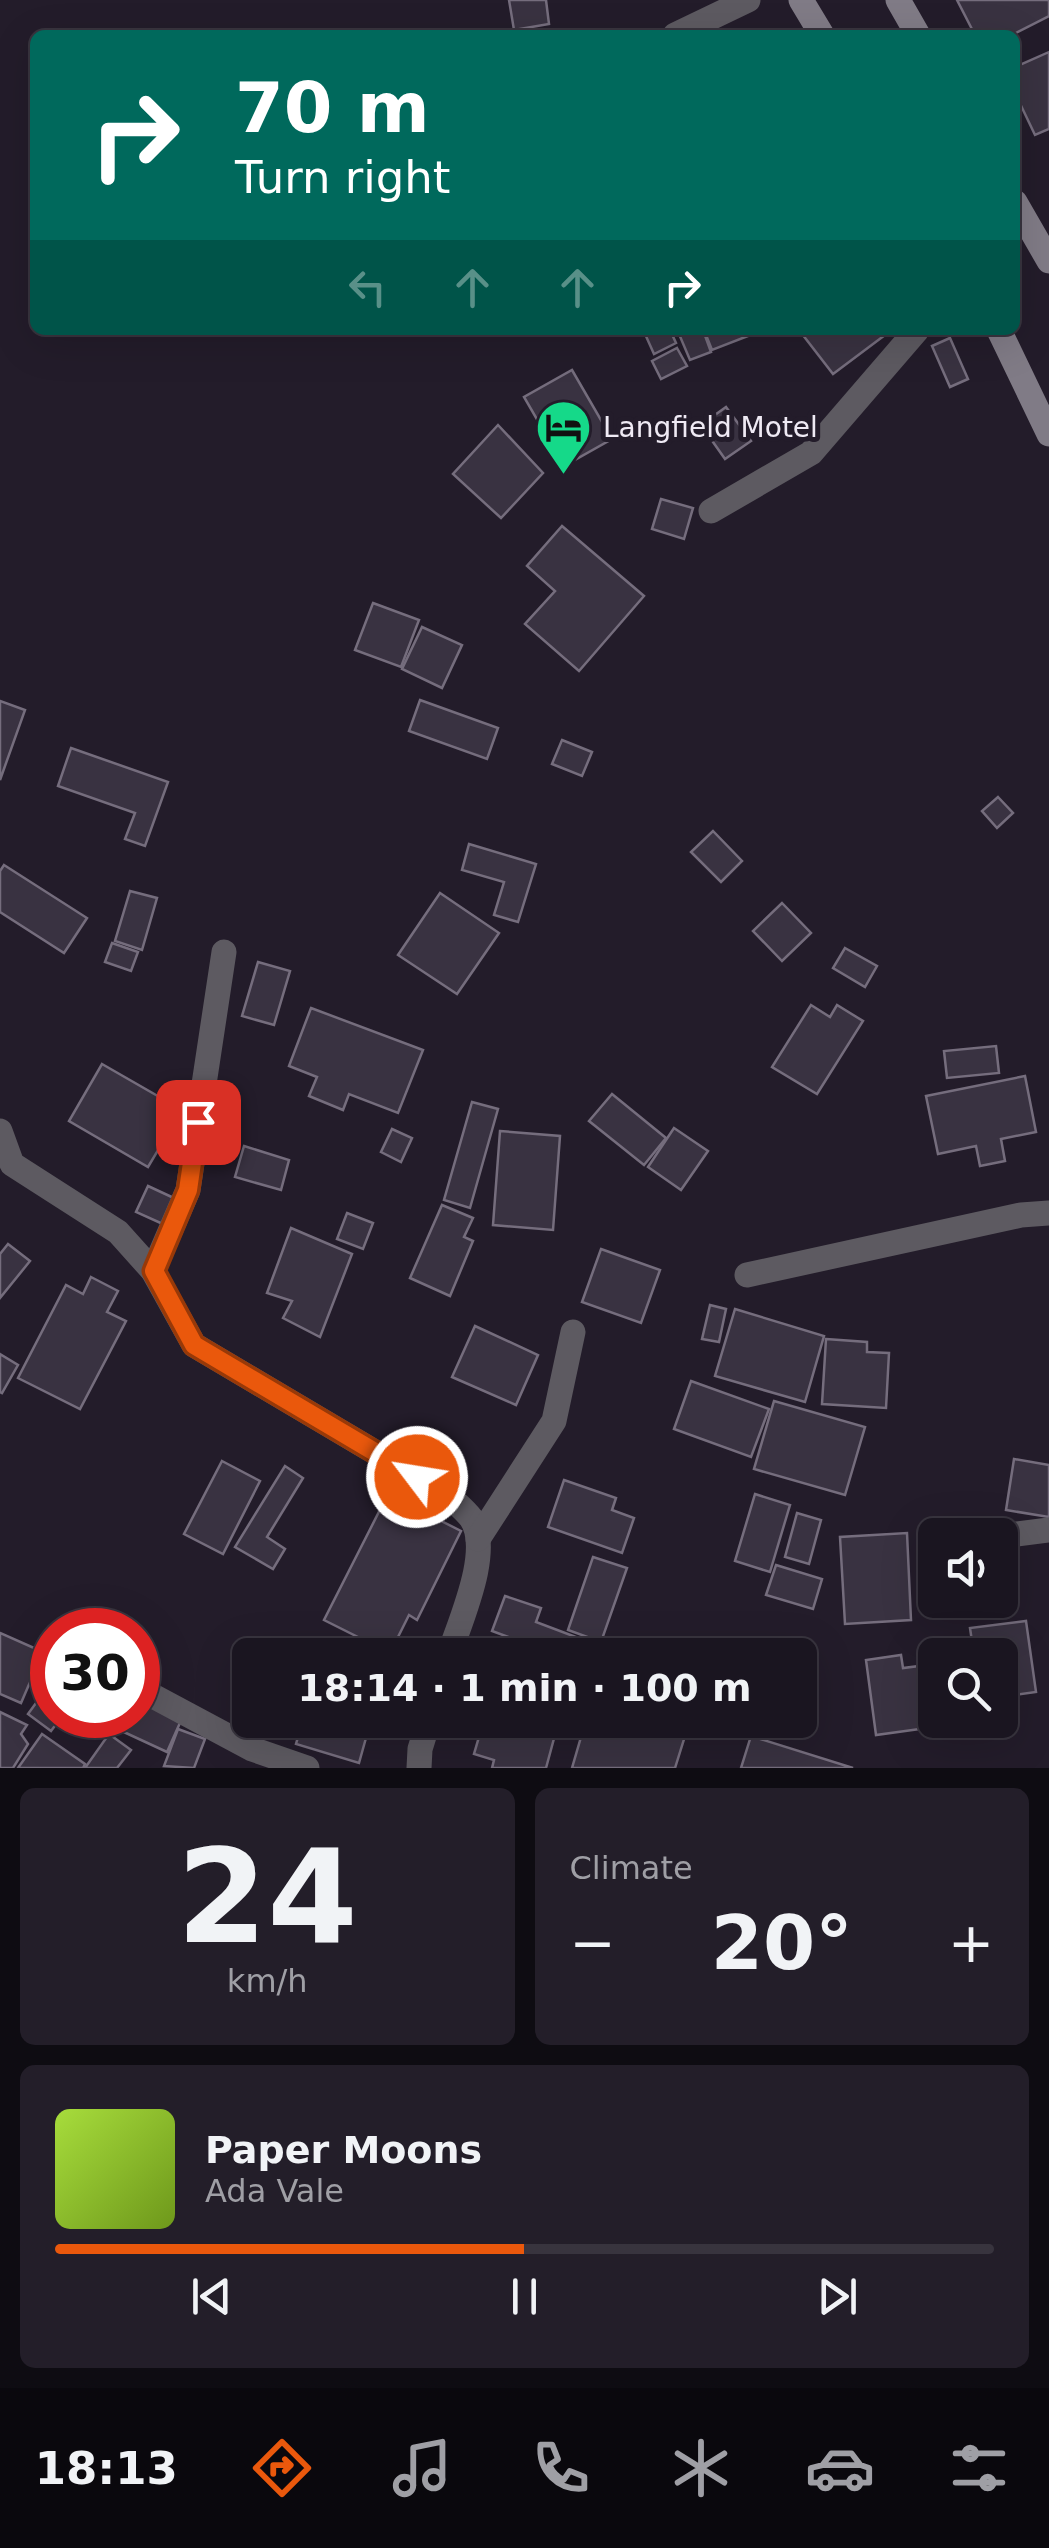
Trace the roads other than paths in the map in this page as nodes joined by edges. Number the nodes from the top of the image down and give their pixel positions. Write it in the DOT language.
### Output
graph roads {
  1 [pos="748,0"];
  2 [pos="801,0"];
  3 [pos="898,0"];
  4 [pos="685,30"];
  5 [pos="819,30"];
  6 [pos="915,30"];
  7 [pos="1020,211"];
  8 [pos="1049,260"];
  9 [pos="913,335"];
  10 [pos="1001,335"];
  11 [pos="1049,434"];
  12 [pos="711,511"];
  13 [pos="224,952"];
  14 [pos="0,1131"];
  15 [pos="1049,1213"];
  16 [pos="154,1271"];
  17 [pos="747,1275"];
  18 [pos="573,1332"];
  19 [pos="1049,1530"];
  20 [pos="1018,1534"];
  21 [pos="478,1539"];
  22 [pos="454,1638"];
  23 [pos="160,1700"];
  24 [pos="423,1738"];
  25 [pos="307,1768"];
  26 [pos="419,1768"];
  1 -- 4 [label="street"];
  2 -- 5 [label="main road"];
  3 -- 6 [label="main road"];
  7 -- 8 [label="main road"];
  9 -- 12 [label="street"];
  10 -- 11 [label="main road"];
  13 -- 16 [label="street"];
  14 -- 16 [label="street"];
  15 -- 17 [label="street"];
  16 -- 21 [label="street"];
  18 -- 21 [label="street"];
  19 -- 20 [label="street"];
  21 -- 22 [label="street"];
  23 -- 25 [label="street"];
  24 -- 26 [label="street"];
}
